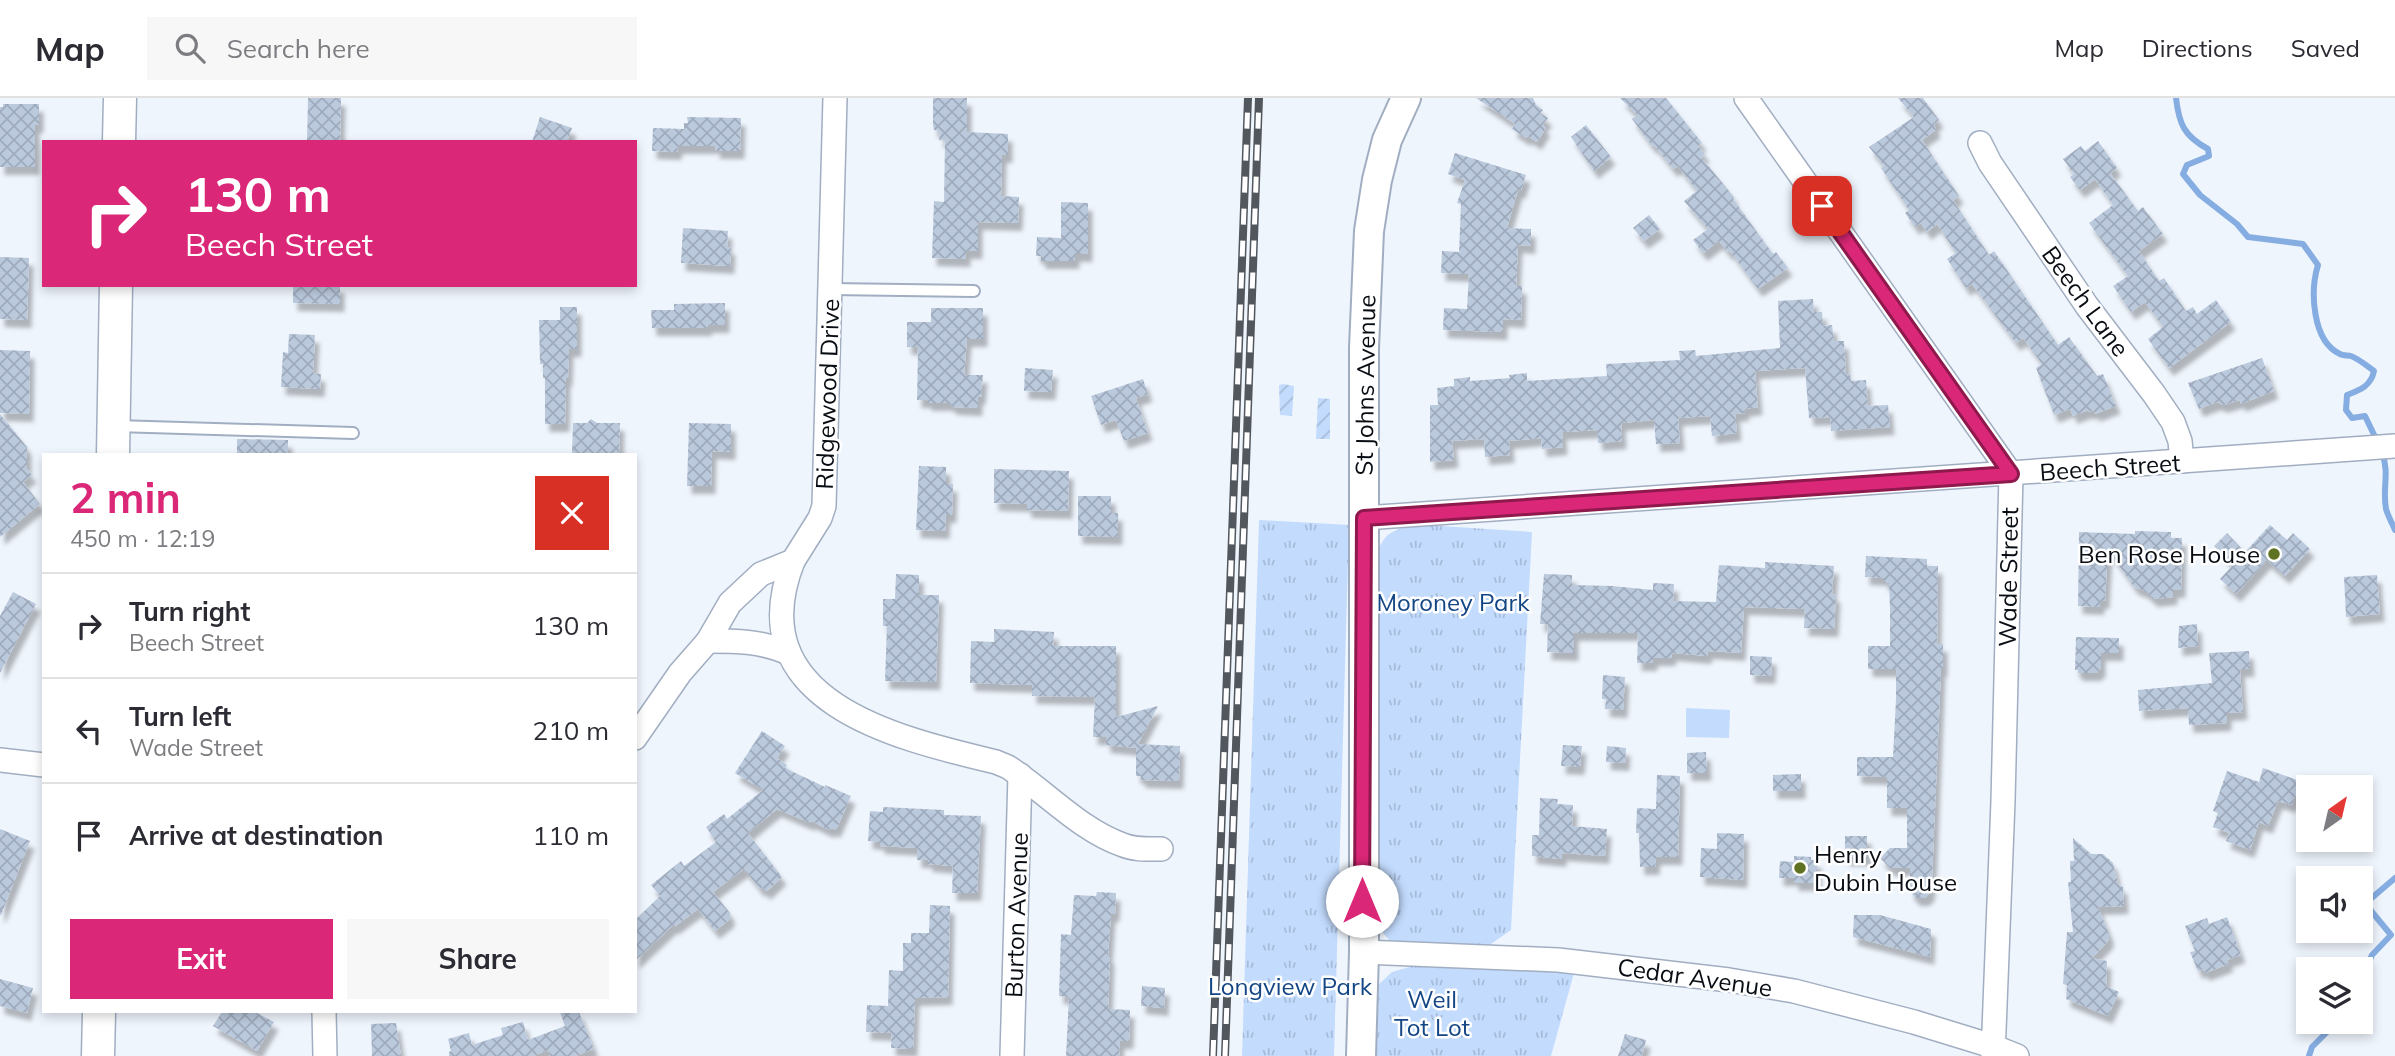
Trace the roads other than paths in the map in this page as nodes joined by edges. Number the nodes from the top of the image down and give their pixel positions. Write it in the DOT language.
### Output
graph roads {
  1 [pos="120,98"];
  2 [pos="835,98"];
  3 [pos="1406,98"];
  4 [pos="1746,98"];
  5 [pos="119,140"];
  6 [pos="1980,144"];
  7 [pos="116,287"];
  8 [pos="831,289"];
  9 [pos="974,291"];
  10 [pos="353,433"];
  11 [pos="113,441"];
  12 [pos="2395,446"];
  13 [pos="2182,461"];
  14 [pos="2011,474"];
  15 [pos="1364,518"];
  16 [pos="793,561"];
  17 [pos="708,641"];
  18 [pos="786,652"];
  19 [pos="637,735"];
  20 [pos="0,760"];
  21 [pos="42,765"];
  22 [pos="1020,775"];
  23 [pos="1161,849"];
  24 [pos="1363,952"];
  25 [pos="99,1013"];
  26 [pos="324,1013"];
  27 [pos="1993,1051"];
  28 [pos="98,1056"];
  29 [pos="326,1056"];
  30 [pos="1012,1056"];
  31 [pos="1361,1056"];
  32 [pos="2017,1056"];
  1 -- 5 [label="main road"];
  2 -- 8 [label="street, Ridgewood Drive"];
  3 -- 15 [label="street, St Johns Avenue"];
  4 -- 14 [label="street, Wade Street"];
  6 -- 13 [label="street, Beech Lane"];
  7 -- 11 [label="main road"];
  8 -- 9 [label="lane"];
  8 -- 16 [label="street, Ridgewood Drive"];
  10 -- 11 [label="lane"];
  12 -- 13 [label="street, Beech Street"];
  13 -- 14 [label="street, Beech Street"];
  14 -- 15 [label="street, Beech Street"];
  14 -- 27 [label="street, Wade Street"];
  15 -- 24 [label="street, St Johns Avenue"];
  16 -- 17 [label="street"];
  16 -- 18 [label="street, Ridgewood Drive"];
  17 -- 18 [label="street"];
  17 -- 19 [label="street"];
  18 -- 22 [label="street"];
  20 -- 21 [label="street"];
  22 -- 23 [label="street"];
  22 -- 30 [label="street, Burton Avenue"];
  24 -- 27 [label="street, Cedar Avenue"];
  24 -- 31 [label="street, St Johns Avenue"];
  25 -- 28 [label="main road"];
  26 -- 29 [label="street"];
  27 -- 32 [label="street, Cedar Avenue"];
}
